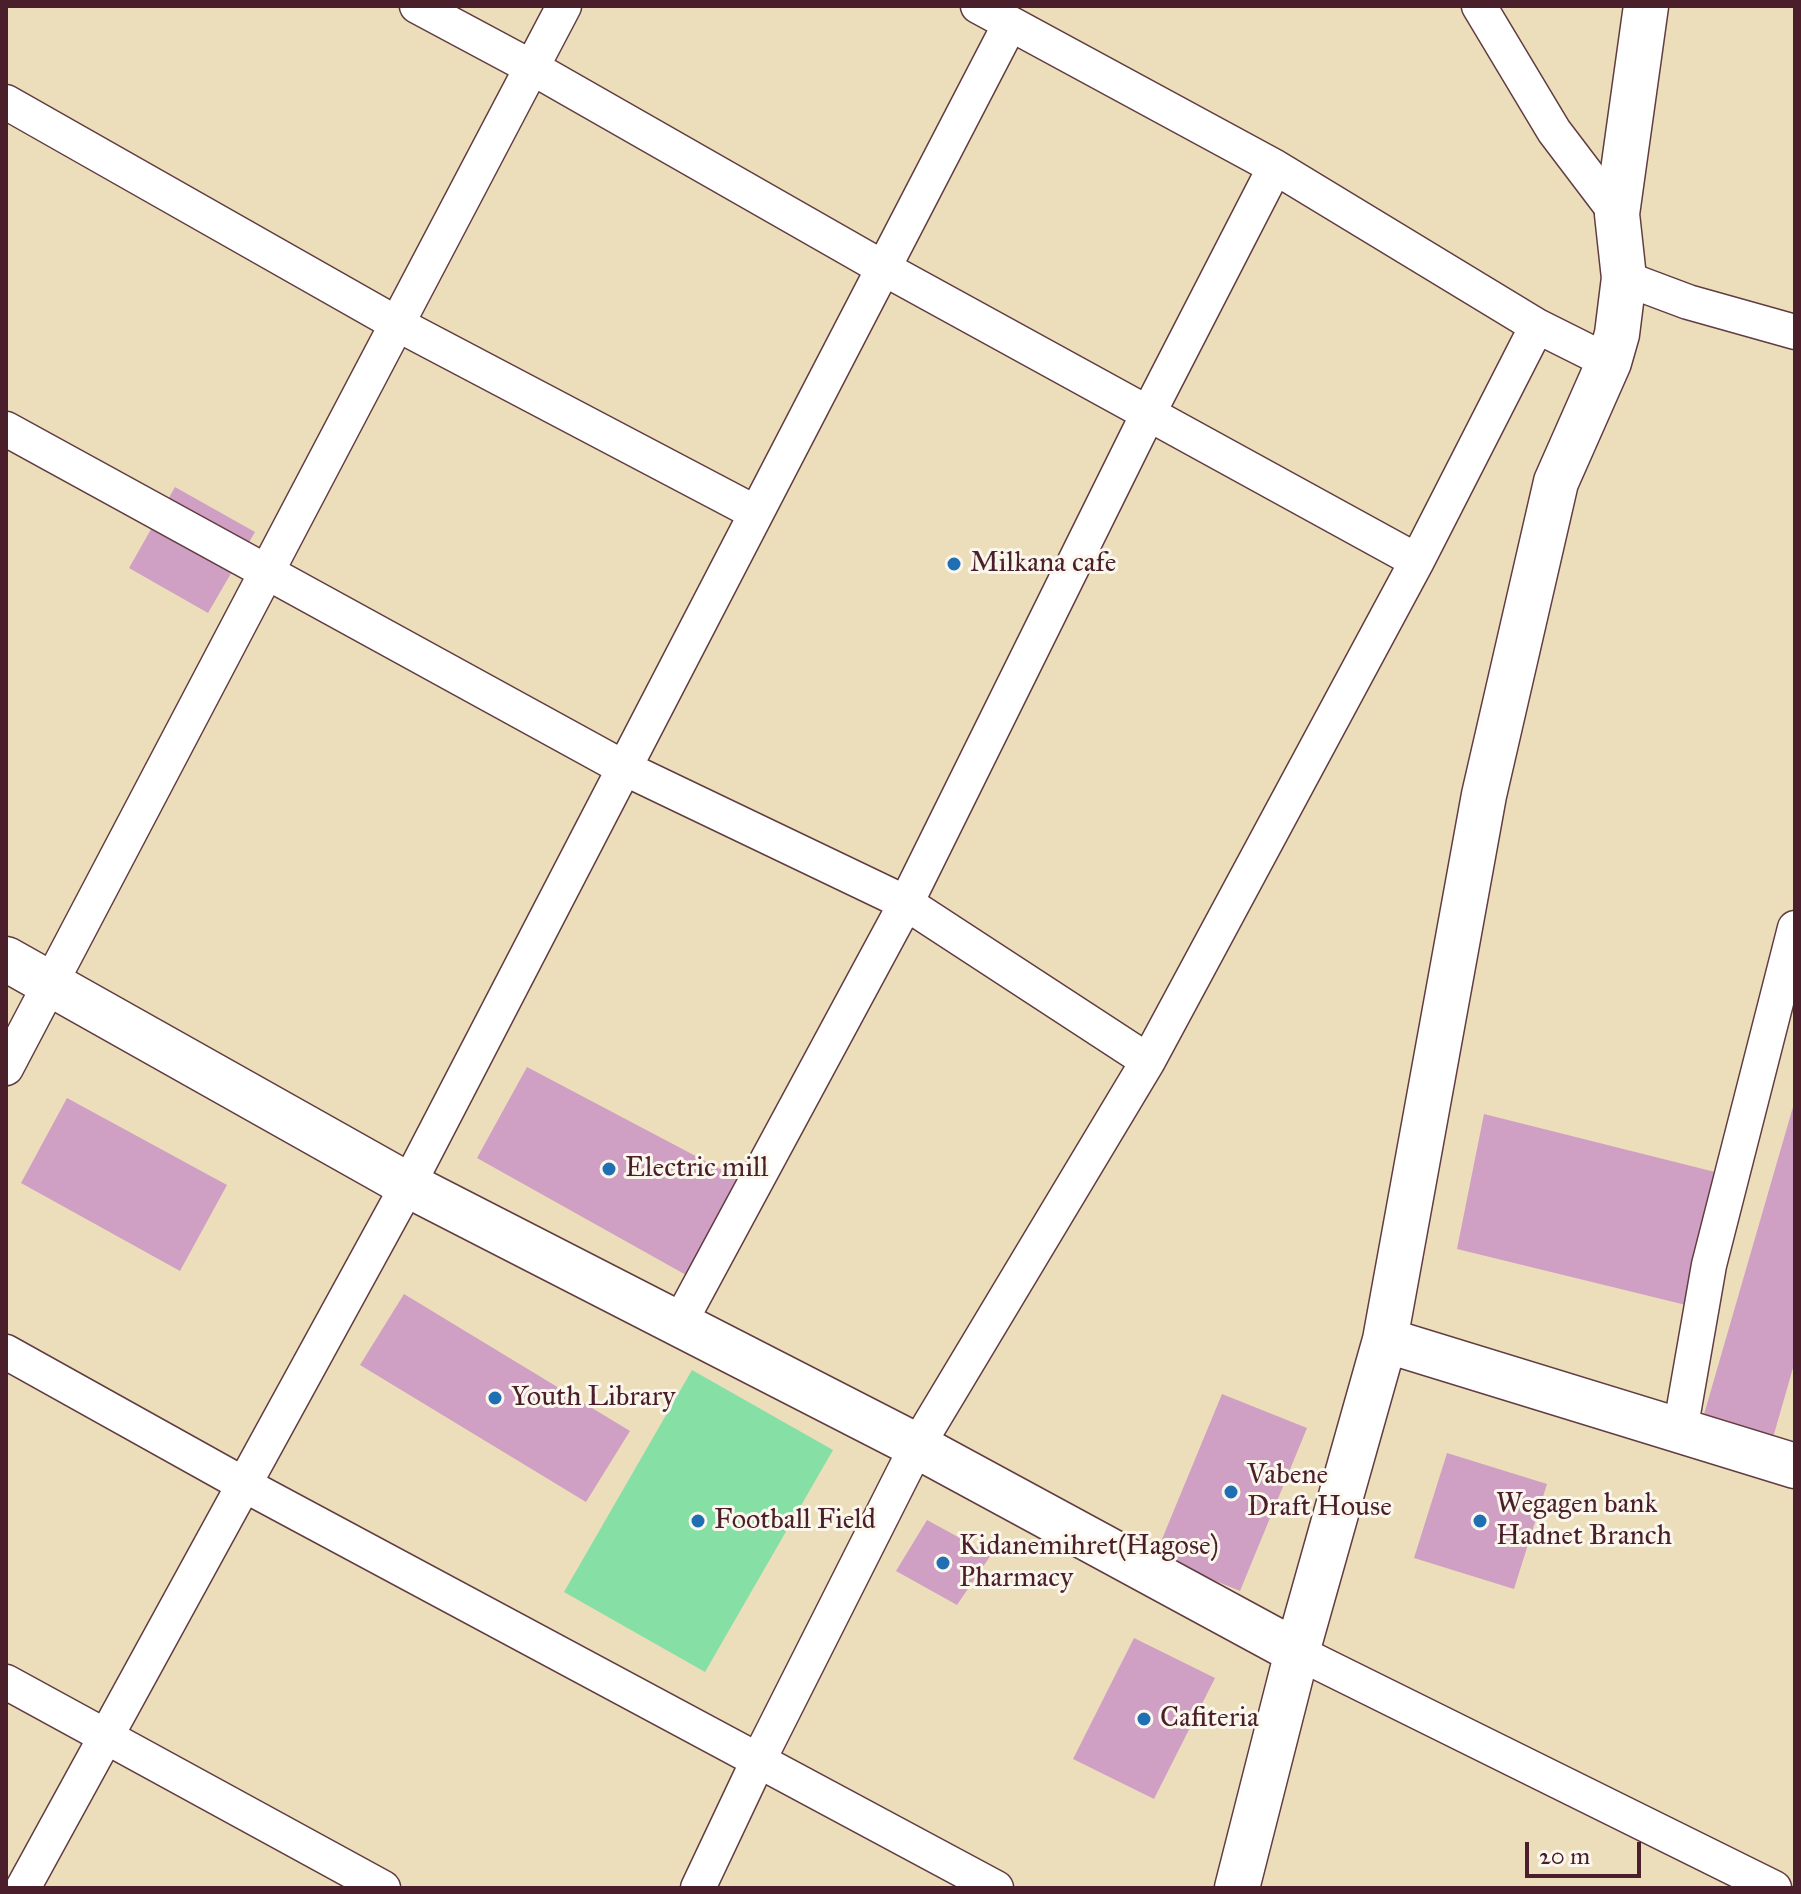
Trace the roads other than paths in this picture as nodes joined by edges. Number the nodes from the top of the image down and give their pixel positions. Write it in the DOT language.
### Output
graph roads {
  1 [pos="417,6"];
  2 [pos="564,6"];
  3 [pos="978,6"];
  4 [pos="1479,6"];
  5 [pos="1646,6"];
  6 [pos="1010,24"];
  7 [pos="531,67"];
  8 [pos="6,102"];
  9 [pos="1275,167"];
  10 [pos="1617,214"];
  11 [pos="885,269"];
  12 [pos="1624,278"];
  13 [pos="399,325"];
  14 [pos="1537,326"];
  15 [pos="1795,332"];
  16 [pos="1609,362"];
  17 [pos="1149,412"];
  18 [pos="6,429"];
  19 [pos="756,513"];
  20 [pos="1417,561"];
  21 [pos="268,573"];
  22 [pos="624,768"];
  23 [pos="906,903"];
  24 [pos="1795,928"];
  25 [pos="6,959"];
  26 [pos="52,984"];
  27 [pos="1148,1061"];
  28 [pos="6,1068"];
  29 [pos="408,1185"];
  30 [pos="680,1322"];
  31 [pos="1385,1340"];
  32 [pos="6,1352"];
  33 [pos="1680,1431"];
  34 [pos="917,1446"];
  35 [pos="1795,1466"];
  36 [pos="243,1484"];
  37 [pos="1297,1652"];
  38 [pos="6,1682"];
  39 [pos="107,1737"];
  40 [pos="758,1761"];
  41 [pos="23,1888"];
  42 [pos="383,1888"];
  43 [pos="698,1888"];
  44 [pos="996,1888"];
  45 [pos="1237,1888"];
  46 [pos="1774,1888"];
  1 -- 7 [label="street"];
  2 -- 7 [label="street"];
  3 -- 6 [label="street"];
  4 -- 10 [label="street"];
  5 -- 10 [label="street"];
  6 -- 9 [label="street"];
  6 -- 11 [label="street"];
  7 -- 11 [label="street"];
  7 -- 13 [label="street"];
  8 -- 13 [label="street"];
  9 -- 14 [label="street"];
  9 -- 17 [label="street"];
  10 -- 12 [label="street"];
  11 -- 17 [label="street"];
  11 -- 19 [label="street"];
  12 -- 15 [label="street"];
  12 -- 16 [label="street"];
  13 -- 19 [label="street"];
  13 -- 21 [label="street"];
  14 -- 16 [label="street"];
  14 -- 20 [label="street"];
  16 -- 31 [label="street"];
  17 -- 20 [label="street"];
  17 -- 23 [label="street"];
  18 -- 21 [label="street"];
  19 -- 22 [label="street"];
  20 -- 27 [label="street"];
  21 -- 22 [label="street"];
  21 -- 26 [label="street"];
  22 -- 23 [label="street"];
  22 -- 29 [label="street"];
  23 -- 27 [label="street"];
  23 -- 30 [label="street"];
  24 -- 33 [label="street"];
  25 -- 26 [label="street"];
  26 -- 28 [label="street"];
  26 -- 29 [label="street"];
  27 -- 34 [label="street"];
  29 -- 30 [label="street"];
  29 -- 36 [label="street"];
  30 -- 34 [label="street"];
  31 -- 33 [label="street"];
  31 -- 37 [label="street"];
  32 -- 36 [label="street"];
  33 -- 35 [label="street"];
  34 -- 37 [label="street"];
  34 -- 40 [label="street"];
  36 -- 39 [label="street"];
  36 -- 40 [label="street"];
  37 -- 45 [label="street"];
  37 -- 46 [label="street"];
  38 -- 39 [label="street"];
  39 -- 41 [label="street"];
  39 -- 42 [label="street"];
  40 -- 43 [label="street"];
  40 -- 44 [label="street"];
}
